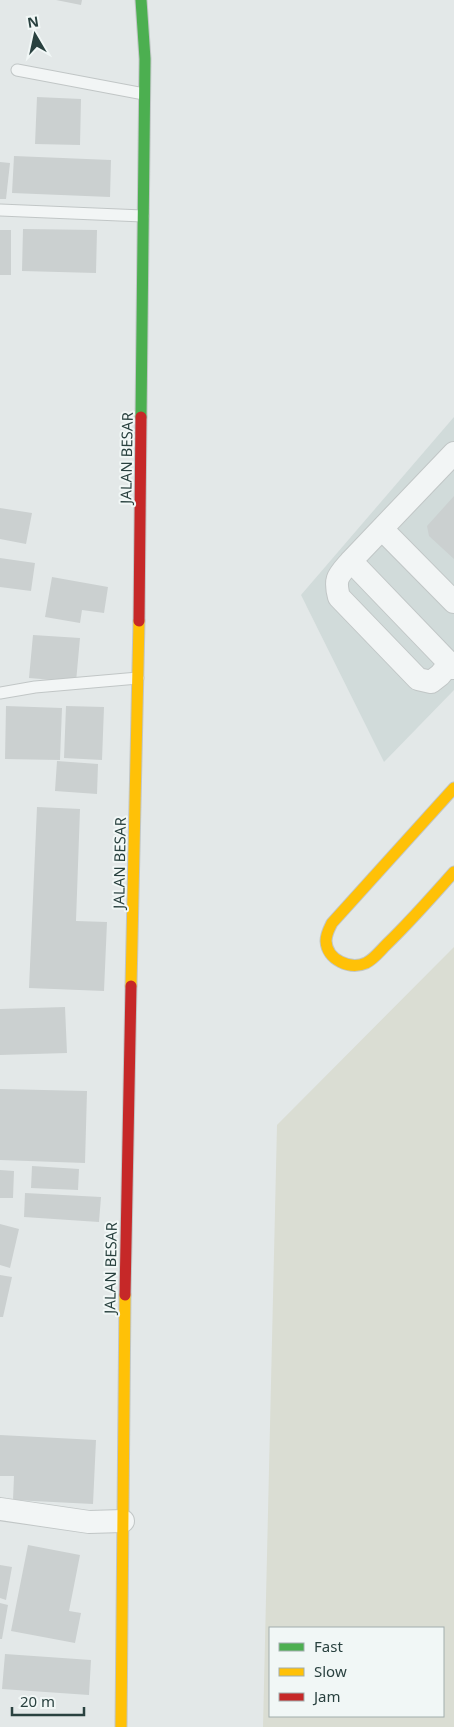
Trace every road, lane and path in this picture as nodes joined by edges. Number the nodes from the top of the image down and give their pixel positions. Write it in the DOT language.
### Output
graph roads {
  1 [pos="141,0"];
  2 [pos="17,70"];
  3 [pos="144,94"];
  4 [pos="0,210"];
  5 [pos="143,216"];
  6 [pos="454,453"];
  7 [pos="382,529"];
  8 [pos="351,561"];
  9 [pos="454,602"];
  10 [pos="452,666"];
  11 [pos="138,678"];
  12 [pos="0,693"];
  13 [pos="454,788"];
  14 [pos="454,872"];
  15 [pos="0,1509"];
  16 [pos="123,1521"];
  17 [pos="121,1727"];
  1 -- 3 [label="street, JALAN BESAR"];
  2 -- 3 [label="lane"];
  3 -- 5 [label="street, JALAN BESAR"];
  4 -- 5 [label="lane"];
  5 -- 11 [label="street, JALAN BESAR"];
  6 -- 7 [label="street"];
  7 -- 8 [label="street"];
  7 -- 9 [label="street"];
  8 -- 10 [label="street"];
  8 -- 10 [label="street"];
  11 -- 12 [label="lane"];
  11 -- 16 [label="street, JALAN BESAR"];
  13 -- 14 [label="street"];
  15 -- 16 [label="street"];
  16 -- 17 [label="street, JALAN BESAR"];
}
